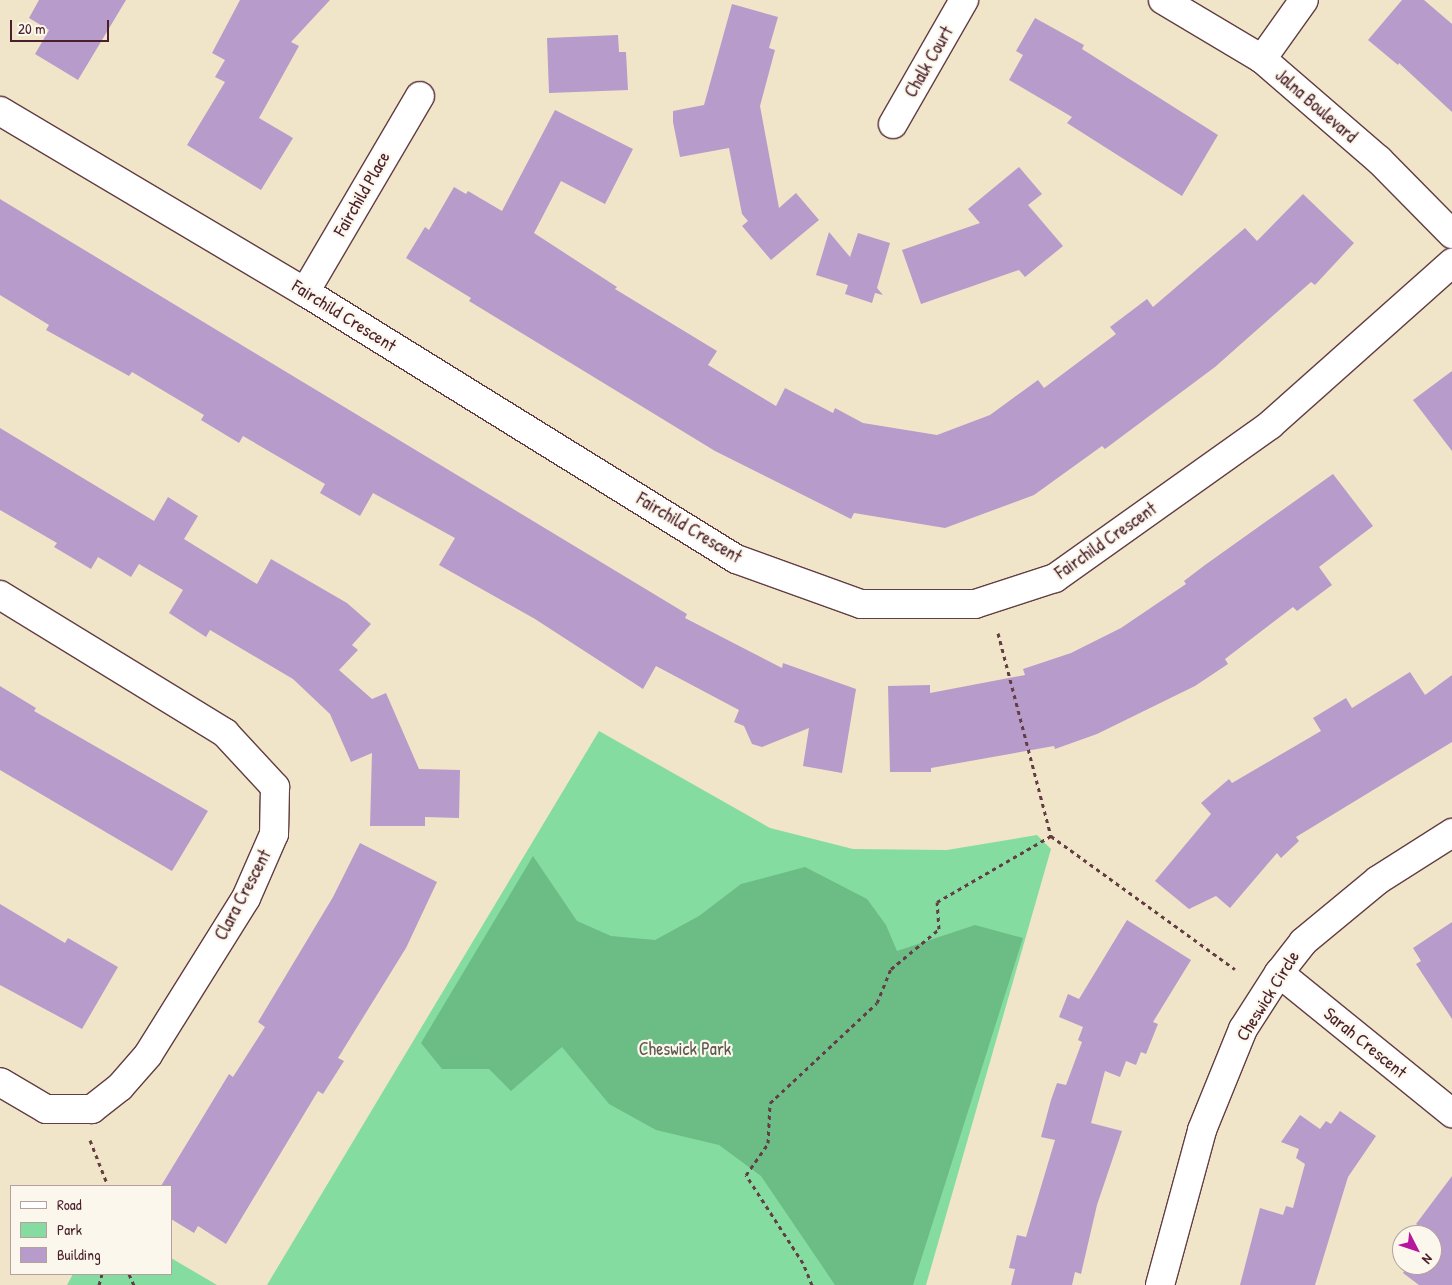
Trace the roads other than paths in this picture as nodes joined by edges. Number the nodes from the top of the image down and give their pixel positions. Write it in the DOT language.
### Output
graph roads {
  1 [pos="964,0"];
  2 [pos="1163,0"];
  3 [pos="1304,0"];
  4 [pos="1262,59"];
  5 [pos="420,96"];
  6 [pos="0,111"];
  7 [pos="894,124"];
  8 [pos="1452,234"];
  9 [pos="1452,263"];
  10 [pos="305,292"];
  11 [pos="0,595"];
  12 [pos="1452,832"];
  13 [pos="1279,973"];
  14 [pos="0,1082"];
  15 [pos="1452,1114"];
  16 [pos="1160,1285"];
  1 -- 7 [label="street, Chalk Court"];
  2 -- 4 [label="street, Jalna Boulevard"];
  3 -- 4 [label="street"];
  4 -- 8 [label="street, Jalna Boulevard"];
  5 -- 10 [label="street, Fairchild Place"];
  6 -- 10 [label="street, Fairchild Crescent"];
  9 -- 10 [label="street, Fairchild Crescent"];
  11 -- 14 [label="street, Clara Crescent"];
  12 -- 13 [label="street, Cheswick Circle"];
  13 -- 15 [label="street, Sarah Crescent"];
  13 -- 16 [label="street, Cheswick Circle"];
}
